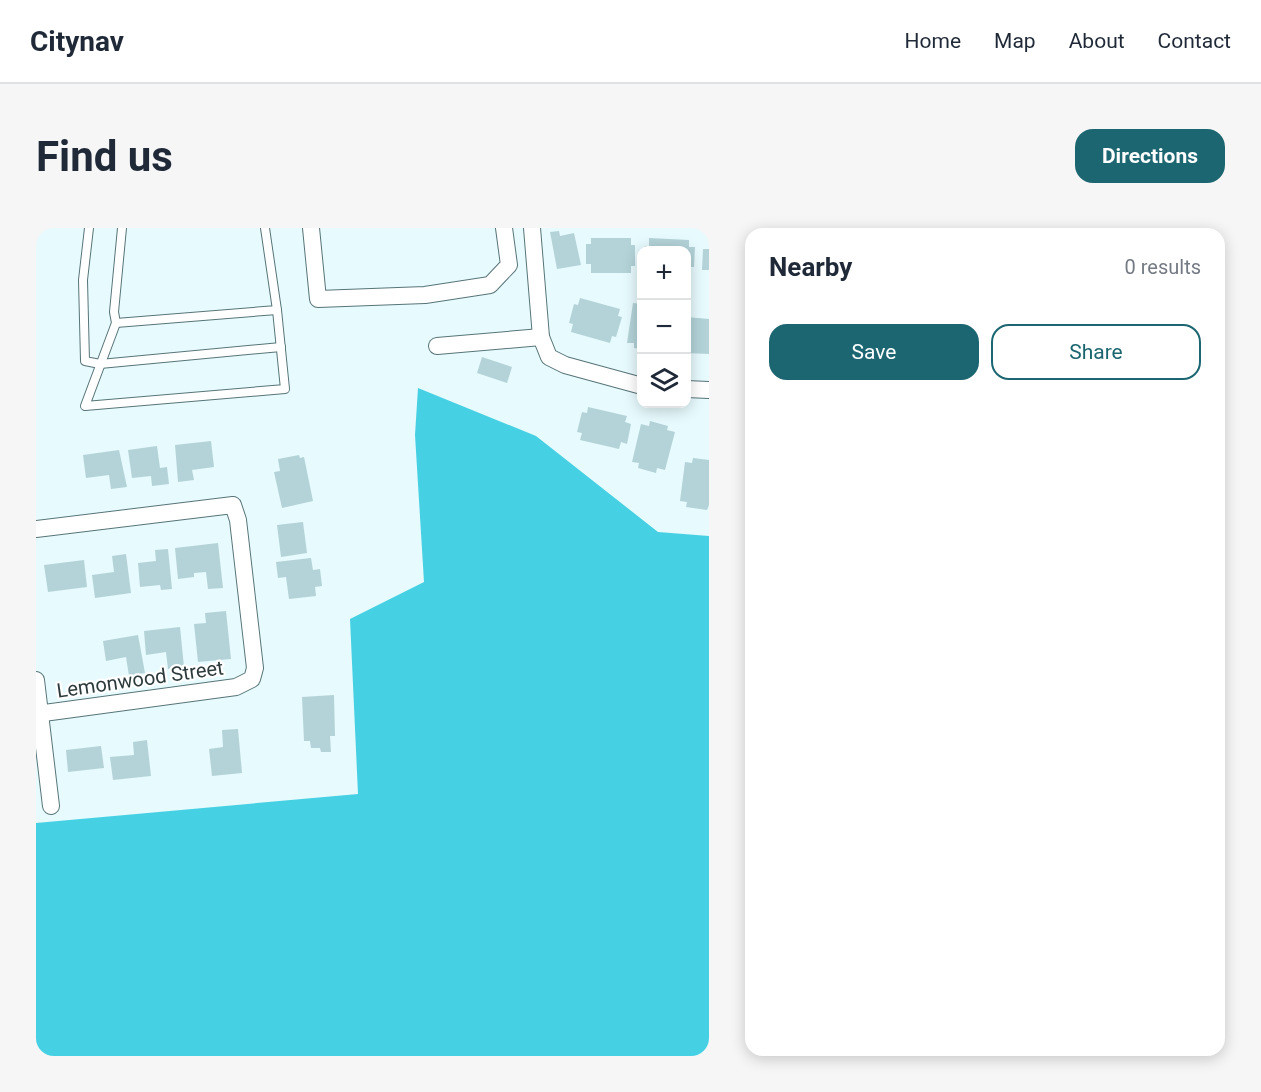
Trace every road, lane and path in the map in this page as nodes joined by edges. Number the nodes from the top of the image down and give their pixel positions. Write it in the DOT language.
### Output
graph roads {
  1 [pos="89,228"];
  2 [pos="122,228"];
  3 [pos="265,228"];
  4 [pos="311,228"];
  5 [pos="504,228"];
  6 [pos="532,228"];
  7 [pos="277,310"];
  8 [pos="116,323"];
  9 [pos="541,337"];
  10 [pos="437,346"];
  11 [pos="281,347"];
  12 [pos="100,364"];
  13 [pos="637,385"];
  14 [pos="691,389"];
  15 [pos="709,390"];
  16 [pos="36,529"];
  17 [pos="36,680"];
  18 [pos="38,714"];
  19 [pos="51,806"];
  1 -- 12 [label="lane"];
  2 -- 8 [label="lane"];
  3 -- 7 [label="lane"];
  4 -- 5 [label="street"];
  6 -- 9 [label="street"];
  7 -- 8 [label="lane"];
  7 -- 11 [label="lane"];
  8 -- 12 [label="lane"];
  9 -- 10 [label="street"];
  9 -- 13 [label="street"];
  11 -- 12 [label="lane"];
  11 -- 12 [label="lane"];
  14 -- 15 [label="street"];
  16 -- 18 [label="street, Lemonwood Street"];
  17 -- 18 [label="street"];
  18 -- 19 [label="street"];
}
